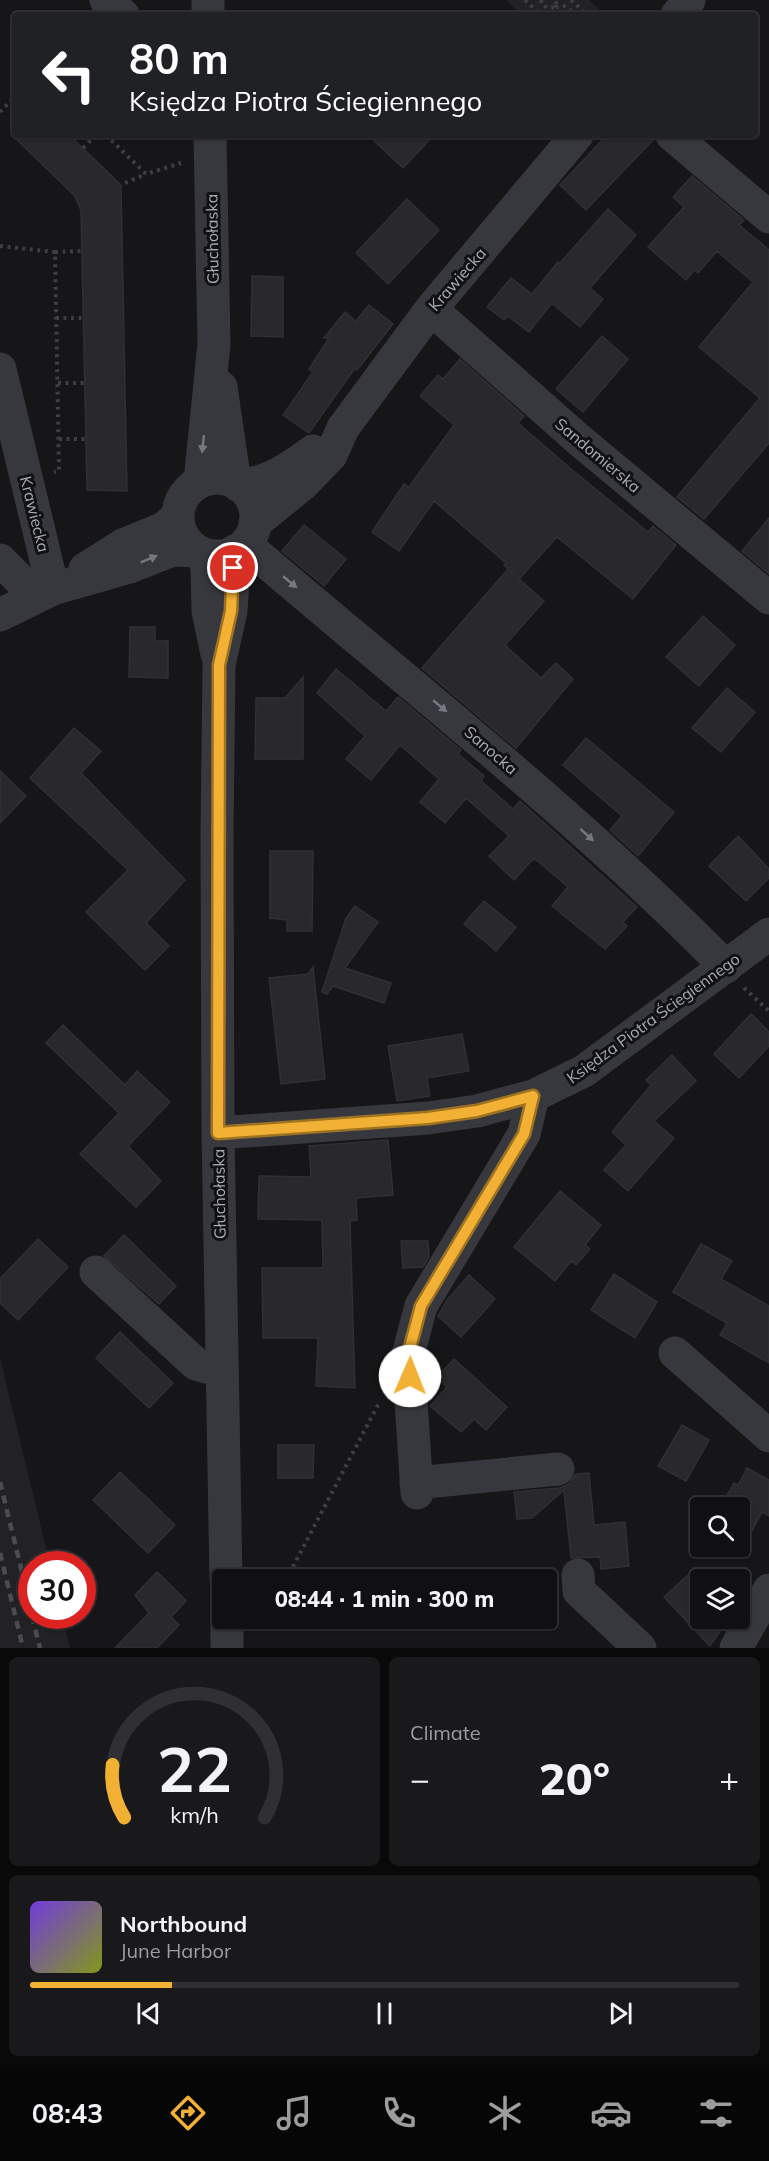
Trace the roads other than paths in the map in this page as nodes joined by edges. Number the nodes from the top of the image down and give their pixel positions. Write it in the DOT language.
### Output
graph roads {
  1 [pos="106,0"];
  2 [pos="689,0"];
  3 [pos="120,12"];
  4 [pos="679,12"];
  5 [pos="574,138"];
  6 [pos="676,138"];
  7 [pos="210,145"];
  8 [pos="769,217"];
  9 [pos="430,309"];
  10 [pos="214,344"];
  11 [pos="0,369"];
  12 [pos="343,428"];
  13 [pos="200,482"];
  14 [pos="237,484"];
  15 [pos="178,516"];
  16 [pos="227,544"];
  17 [pos="0,560"];
  18 [pos="45,593"];
  19 [pos="769,598"];
  20 [pos="0,615"];
  21 [pos="769,934"];
  22 [pos="726,967"];
  23 [pos="533,1096"];
  24 [pos="218,1133"];
  25 [pos="96,1272"];
  26 [pos="675,1353"];
  27 [pos="222,1371"];
  28 [pos="769,1436"];
  29 [pos="558,1469"];
  30 [pos="226,1569"];
  31 [pos="578,1575"];
  32 [pos="769,1590"];
  33 [pos="227,1629"];
  34 [pos="227,1648"];
  35 [pos="640,1648"];
  36 [pos="736,1648"];
  1 -- 3 [label="street"];
  2 -- 4 [label="street"];
  5 -- 9 [label="street, Krawiecka"];
  6 -- 8 [label="street"];
  7 -- 10 [label="street, Głuchołaska"];
  9 -- 12 [label="street, Krawiecka"];
  9 -- 19 [label="street, Sandomierska"];
  10 -- 13 [label="street, Głuchołaska, one-way"];
  10 -- 14 [label="street, Głuchołaska"];
  11 -- 18 [label="street, Krawiecka"];
  12 -- 14 [label="street, Krawiecka"];
  12 -- 16 [label="street, Krawiecka"];
  13 -- 14 [label="street"];
  13 -- 15 [label="street"];
  14 -- 16 [label="street"];
  15 -- 16 [label="street"];
  15 -- 18 [label="street"];
  18 -- 16 [label="street, one-way"];
  16 -- 22 [label="street, Sanocka, one-way"];
  16 -- 24 [label="street, Głuchołaska"];
  17 -- 18 [label="street"];
  18 -- 20 [label="street"];
  21 -- 22 [label="street, Księdza Piotra Ściegiennego"];
  22 -- 23 [label="street, Księdza Piotra Ściegiennego"];
  23 -- 24 [label="street, Księdza Piotra Ściegiennego"];
  23 -- 29 [label="street"];
  24 -- 27 [label="street, Głuchołaska"];
  25 -- 27 [label="street"];
  26 -- 28 [label="street"];
  27 -- 30 [label="street, Głuchołaska"];
  31 -- 35 [label="street"];
  32 -- 36 [label="street"];
  33 -- 34 [label="street"];
}
